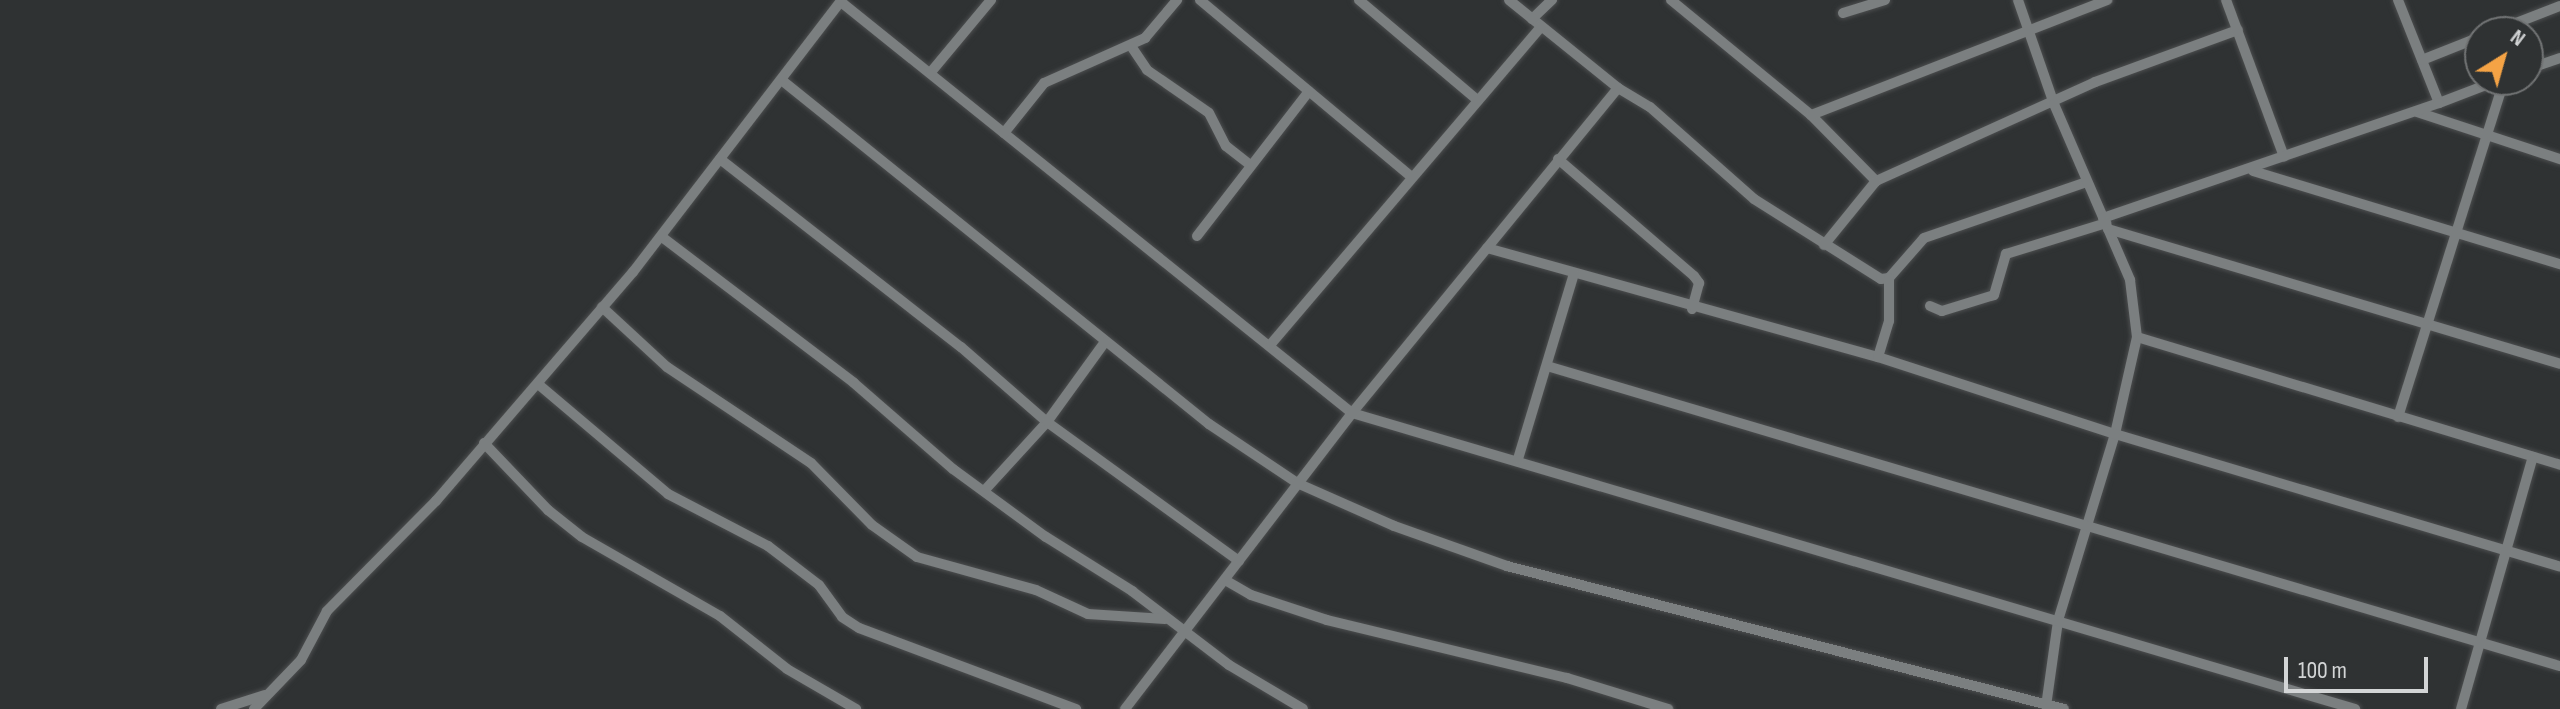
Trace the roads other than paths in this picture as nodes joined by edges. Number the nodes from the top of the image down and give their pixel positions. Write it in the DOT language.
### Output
graph roads {
  1 [pos="991,0"];
  2 [pos="1177,0"];
  3 [pos="1200,0"];
  4 [pos="1359,0"];
  5 [pos="1509,0"];
  6 [pos="1552,0"];
  7 [pos="1671,0"];
  8 [pos="1885,0"];
  9 [pos="2018,0"];
  10 [pos="2107,0"];
  11 [pos="2226,0"];
  12 [pos="2398,0"];
  13 [pos="841,1"];
  14 [pos="2560,6"];
  15 [pos="1843,13"];
  16 [pos="2534,16"];
  17 [pos="1532,19"];
  18 [pos="1541,27"];
  19 [pos="2028,29"];
  20 [pos="2238,30"];
  21 [pos="2464,43"];
  22 [pos="1131,46"];
  23 [pos="2422,60"];
  24 [pos="931,72"];
  25 [pos="784,82"];
  26 [pos="1618,88"];
  27 [pos="1309,91"];
  28 [pos="2464,94"];
  29 [pos="2497,96"];
  30 [pos="1476,99"];
  31 [pos="2439,103"];
  32 [pos="2054,104"];
  33 [pos="2417,112"];
  34 [pos="1811,115"];
  35 [pos="1004,133"];
  36 [pos="2486,135"];
  37 [pos="2284,157"];
  38 [pos="720,159"];
  39 [pos="1558,159"];
  40 [pos="2560,159"];
  41 [pos="1249,164"];
  42 [pos="2253,171"];
  43 [pos="1412,177"];
  44 [pos="1876,181"];
  45 [pos="2087,182"];
  46 [pos="2106,223"];
  47 [pos="2453,232"];
  48 [pos="1197,236"];
  49 [pos="662,237"];
  50 [pos="1824,245"];
  51 [pos="1487,248"];
  52 [pos="2560,264"];
  53 [pos="1574,273"];
  54 [pos="1889,278"];
  55 [pos="1930,306"];
  56 [pos="602,307"];
  57 [pos="1692,309"];
  58 [pos="2425,323"];
  59 [pos="2137,337"];
  60 [pos="1105,342"];
  61 [pos="1271,344"];
  62 [pos="1878,357"];
  63 [pos="2560,364"];
  64 [pos="1547,366"];
  65 [pos="538,384"];
  66 [pos="1352,413"];
  67 [pos="2398,417"];
  68 [pos="1047,422"];
  69 [pos="2115,434"];
  70 [pos="484,443"];
  71 [pos="2533,457"];
  72 [pos="1518,459"];
  73 [pos="2560,465"];
  74 [pos="1297,483"];
  75 [pos="984,491"];
  76 [pos="2087,528"];
  77 [pos="2506,551"];
  78 [pos="1239,561"];
  79 [pos="2560,567"];
  80 [pos="1225,580"];
  81 [pos="1165,619"];
  82 [pos="2058,621"];
  83 [pos="1182,630"];
  84 [pos="2481,643"];
  85 [pos="2560,666"];
  86 [pos="267,694"];
  87 [pos="2046,706"];
  88 [pos="221,709"];
  89 [pos="254,709"];
  90 [pos="856,709"];
  91 [pos="1076,709"];
  92 [pos="1125,709"];
  93 [pos="1303,709"];
  94 [pos="1668,709"];
  95 [pos="2064,709"];
  96 [pos="2355,709"];
  97 [pos="2461,709"];
  1 -- 24 [label="street"];
  2 -- 22 [label="street"];
  3 -- 27 [label="street"];
  4 -- 30 [label="street"];
  5 -- 17 [label="street"];
  6 -- 17 [label="street"];
  7 -- 34 [label="street"];
  8 -- 15 [label="street"];
  9 -- 19 [label="street"];
  10 -- 19 [label="street"];
  11 -- 20 [label="street"];
  12 -- 23 [label="street"];
  13 -- 24 [label="street"];
  13 -- 25 [label="street"];
  14 -- 16 [label="street"];
  17 -- 18 [label="street"];
  18 -- 26 [label="street"];
  18 -- 30 [label="street"];
  19 -- 32 [label="street"];
  19 -- 34 [label="street"];
  20 -- 32 [label="street"];
  20 -- 37 [label="street"];
  21 -- 23 [label="street"];
  22 -- 35 [label="street"];
  22 -- 41 [label="street"];
  23 -- 31 [label="street"];
  24 -- 35 [label="street"];
  25 -- 38 [label="street"];
  25 -- 60 [label="street"];
  26 -- 39 [label="street"];
  26 -- 50 [label="street"];
  27 -- 41 [label="street"];
  27 -- 43 [label="street"];
  28 -- 31 [label="street"];
  29 -- 36 [label="street"];
  30 -- 43 [label="street"];
  31 -- 33 [label="street"];
  32 -- 44 [label="street"];
  32 -- 45 [label="street"];
  33 -- 36 [label="street"];
  33 -- 37 [label="street"];
  34 -- 44 [label="street"];
  35 -- 61 [label="street"];
  36 -- 40 [label="street"];
  36 -- 47 [label="street"];
  37 -- 42 [label="street"];
  38 -- 49 [label="street"];
  38 -- 68 [label="street"];
  39 -- 51 [label="street"];
  39 -- 57 [label="street"];
  41 -- 48 [label="street"];
  42 -- 46 [label="street"];
  42 -- 47 [label="street"];
  43 -- 61 [label="street"];
  44 -- 50 [label="street"];
  45 -- 46 [label="street"];
  45 -- 54 [label="street"];
  46 -- 55 [label="street"];
  46 -- 58 [label="street"];
  46 -- 59 [label="street"];
  47 -- 52 [label="street"];
  47 -- 58 [label="street"];
  49 -- 56 [label="street"];
  49 -- 75 [label="street"];
  50 -- 54 [label="street"];
  51 -- 53 [label="street"];
  51 -- 66 [label="street"];
  53 -- 57 [label="street"];
  53 -- 64 [label="street"];
  54 -- 62 [label="street"];
  56 -- 65 [label="street"];
  56 -- 81 [label="street"];
  57 -- 62 [label="street"];
  58 -- 63 [label="street"];
  58 -- 67 [label="street"];
  59 -- 67 [label="street"];
  59 -- 69 [label="street"];
  60 -- 68 [label="street"];
  60 -- 74 [label="street"];
  61 -- 66 [label="street"];
  62 -- 69 [label="street"];
  64 -- 72 [label="street"];
  64 -- 76 [label="street"];
  65 -- 70 [label="street"];
  65 -- 91 [label="street"];
  66 -- 72 [label="street"];
  66 -- 74 [label="street"];
  67 -- 71 [label="street"];
  68 -- 75 [label="street"];
  68 -- 78 [label="street"];
  69 -- 76 [label="street"];
  69 -- 77 [label="street"];
  70 -- 86 [label="street"];
  70 -- 90 [label="street"];
  71 -- 73 [label="street"];
  71 -- 77 [label="street"];
  72 -- 82 [label="street"];
  74 -- 78 [label="street"];
  74 -- 87 [label="street"];
  75 -- 81 [label="street"];
  76 -- 82 [label="street"];
  76 -- 84 [label="street"];
  77 -- 79 [label="street"];
  77 -- 84 [label="street"];
  78 -- 80 [label="street"];
  80 -- 83 [label="street"];
  80 -- 94 [label="street"];
  81 -- 83 [label="street"];
  82 -- 87 [label="street"];
  82 -- 96 [label="street"];
  83 -- 92 [label="street"];
  83 -- 93 [label="street"];
  84 -- 85 [label="street"];
  84 -- 97 [label="street"];
  86 -- 88 [label="street"];
  86 -- 89 [label="street"];
  87 -- 95 [label="street"];
}
